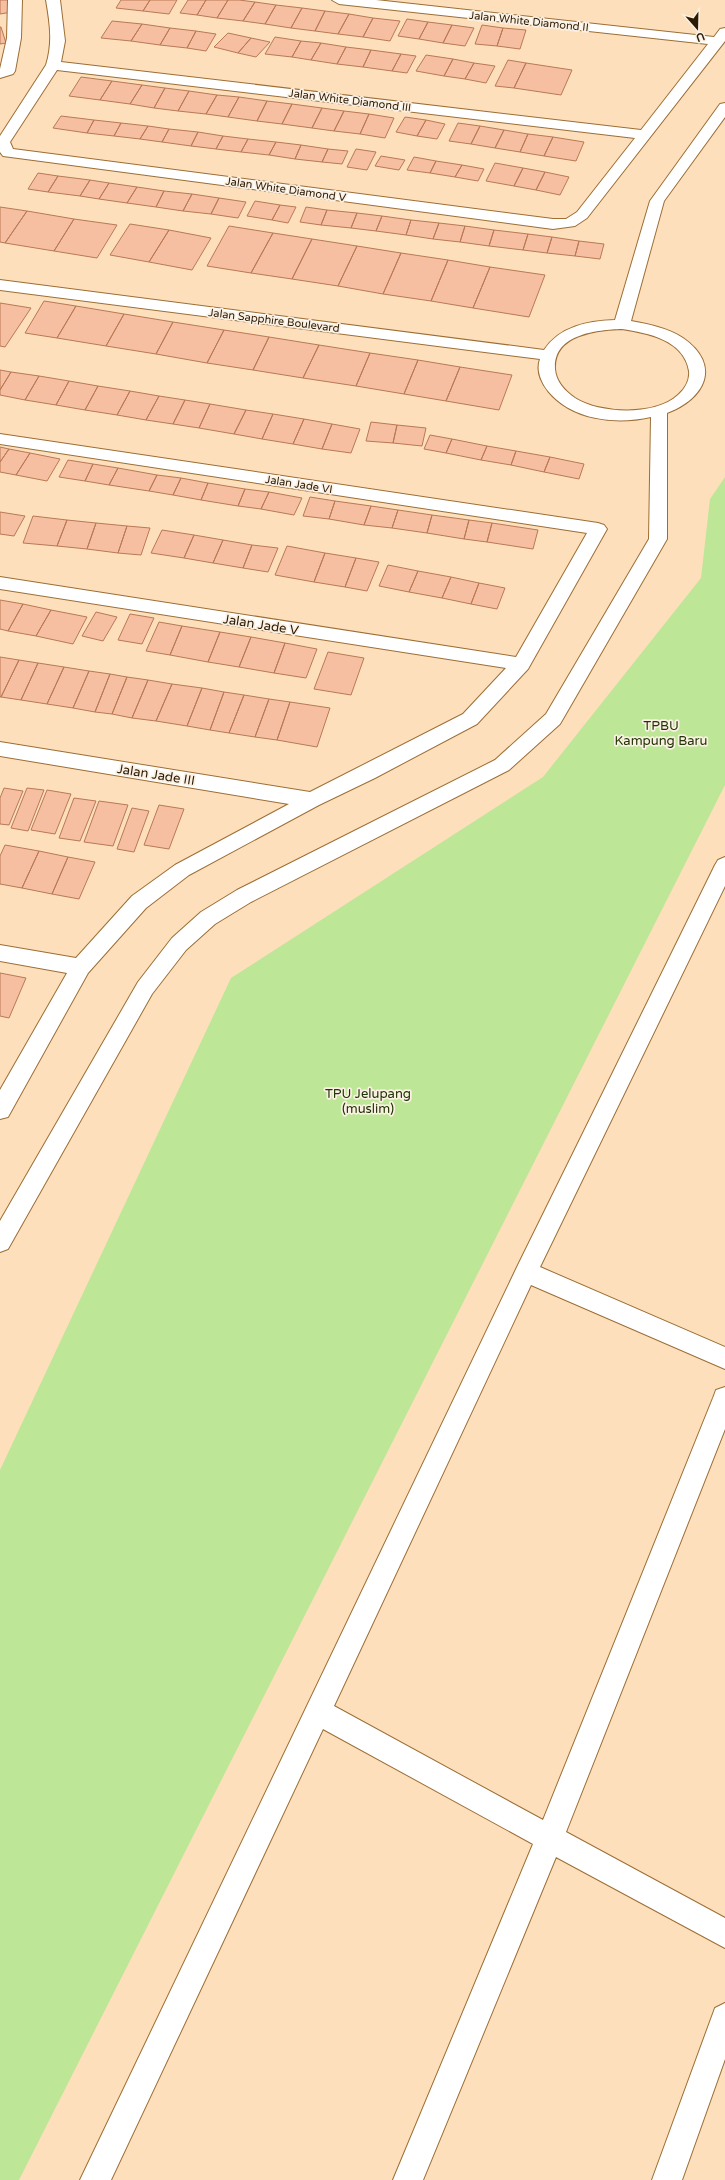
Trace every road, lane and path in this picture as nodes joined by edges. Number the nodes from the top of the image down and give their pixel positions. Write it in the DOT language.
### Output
graph roads {
  1 [pos="15,0"];
  2 [pos="53,0"];
  3 [pos="339,0"];
  4 [pos="721,37"];
  5 [pos="53,65"];
  6 [pos="1,74"];
  7 [pos="725,107"];
  8 [pos="646,135"];
  9 [pos="0,285"];
  10 [pos="622,324"];
  11 [pos="548,354"];
  12 [pos="659,412"];
  13 [pos="0,439"];
  14 [pos="0,583"];
  15 [pos="521,664"];
  16 [pos="0,749"];
  17 [pos="312,800"];
  18 [pos="725,865"];
  19 [pos="0,953"];
  20 [pos="81,967"];
  21 [pos="0,1110"];
  22 [pos="0,1242"];
  23 [pos="526,1272"];
  24 [pos="725,1358"];
  25 [pos="725,1398"];
  26 [pos="317,1711"];
  27 [pos="550,1838"];
  28 [pos="725,1934"];
  29 [pos="725,2018"];
  30 [pos="95,2180"];
  31 [pos="408,2180"];
  32 [pos="667,2180"];
  1 -- 6 [label="street"];
  2 -- 5 [label="street"];
  3 -- 4 [label="street, Jalan White Diamond II"];
  4 -- 8 [label="street"];
  5 -- 8 [label="street, Jalan White Diamond III"];
  5 -- 8 [label="street, Jalan White Diamond V"];
  7 -- 10 [label="street"];
  9 -- 11 [label="street, Jalan Sapphire Boulevard"];
  10 -- 11 [label="street"];
  10 -- 12 [label="street"];
  11 -- 12 [label="street"];
  12 -- 22 [label="street"];
  13 -- 15 [label="street, Jalan Jade VI"];
  14 -- 15 [label="street, Jalan Jade V"];
  15 -- 17 [label="street"];
  16 -- 17 [label="street, Jalan Jade III"];
  17 -- 20 [label="street"];
  18 -- 23 [label="street"];
  19 -- 20 [label="street"];
  20 -- 21 [label="street"];
  23 -- 24 [label="street"];
  23 -- 26 [label="street"];
  25 -- 27 [label="street"];
  26 -- 27 [label="street"];
  26 -- 30 [label="street"];
  27 -- 28 [label="street"];
  27 -- 31 [label="street"];
  29 -- 32 [label="street"];
}
